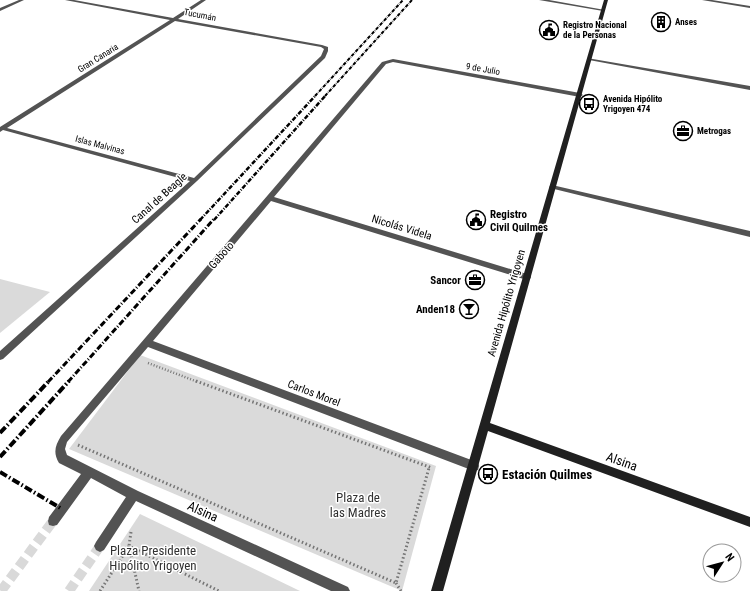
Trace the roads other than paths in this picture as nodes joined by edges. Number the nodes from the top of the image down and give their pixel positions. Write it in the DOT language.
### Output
graph roads {
  1 [pos="22,0"];
  2 [pos="67,0"];
  3 [pos="204,0"];
  4 [pos="541,0"];
  5 [pos="606,0"];
  6 [pos="704,0"];
  7 [pos="750,7"];
  8 [pos="0,10"];
  9 [pos="603,10"];
  10 [pos="175,19"];
  11 [pos="326,51"];
  12 [pos="589,59"];
  13 [pos="384,63"];
  14 [pos="750,88"];
  15 [pos="580,95"];
  16 [pos="1,128"];
  17 [pos="195,180"];
  18 [pos="552,188"];
  19 [pos="270,198"];
  20 [pos="750,234"];
  21 [pos="527,277"];
  22 [pos="146,342"];
  23 [pos="0,356"];
  24 [pos="485,426"];
  25 [pos="59,449"];
  26 [pos="474,466"];
  27 [pos="90,472"];
  28 [pos="134,495"];
  29 [pos="53,521"];
  30 [pos="750,522"];
  31 [pos="100,546"];
  32 [pos="344,591"];
  33 [pos="437,591"];
  1 -- 8 [label="street"];
  2 -- 10 [label="street, Tucumán"];
  3 -- 10 [label="street, Gran Canaria"];
  4 -- 9 [label="street"];
  5 -- 9 [label="main road, Avenida Hipólito Yrigoyen"];
  6 -- 7 [label="street"];
  9 -- 12 [label="main road, Avenida Hipólito Yrigoyen"];
  10 -- 11 [label="street, Tucumán"];
  10 -- 16 [label="street, Gran Canaria"];
  11 -- 17 [label="street, Canal de Beagle"];
  12 -- 14 [label="street"];
  12 -- 15 [label="main road, Avenida Hipólito Yrigoyen"];
  13 -- 15 [label="street, 9 de Julio"];
  13 -- 19 [label="street, Gaboto"];
  15 -- 18 [label="main road, Avenida Hipólito Yrigoyen"];
  16 -- 17 [label="street, Islas Malvinas"];
  17 -- 23 [label="street, Canal de Beagle"];
  18 -- 20 [label="street"];
  18 -- 21 [label="main road, Avenida Hipólito Yrigoyen"];
  19 -- 21 [label="street, Nicolás Videla"];
  19 -- 22 [label="street, Gaboto"];
  21 -- 24 [label="main road, Avenida Hipólito Yrigoyen"];
  22 -- 25 [label="street, Gaboto"];
  22 -- 26 [label="street, Carlos Morel"];
  24 -- 26 [label="main road, Avenida Hipólito Yrigoyen"];
  24 -- 30 [label="main road, Alsina"];
  25 -- 27 [label="street, Alsina"];
  26 -- 33 [label="main road, Avenida Hipólito Yrigoyen"];
  27 -- 28 [label="street, Alsina"];
  27 -- 29 [label="street"];
  28 -- 31 [label="street"];
  28 -- 32 [label="street, Alsina"];
}
